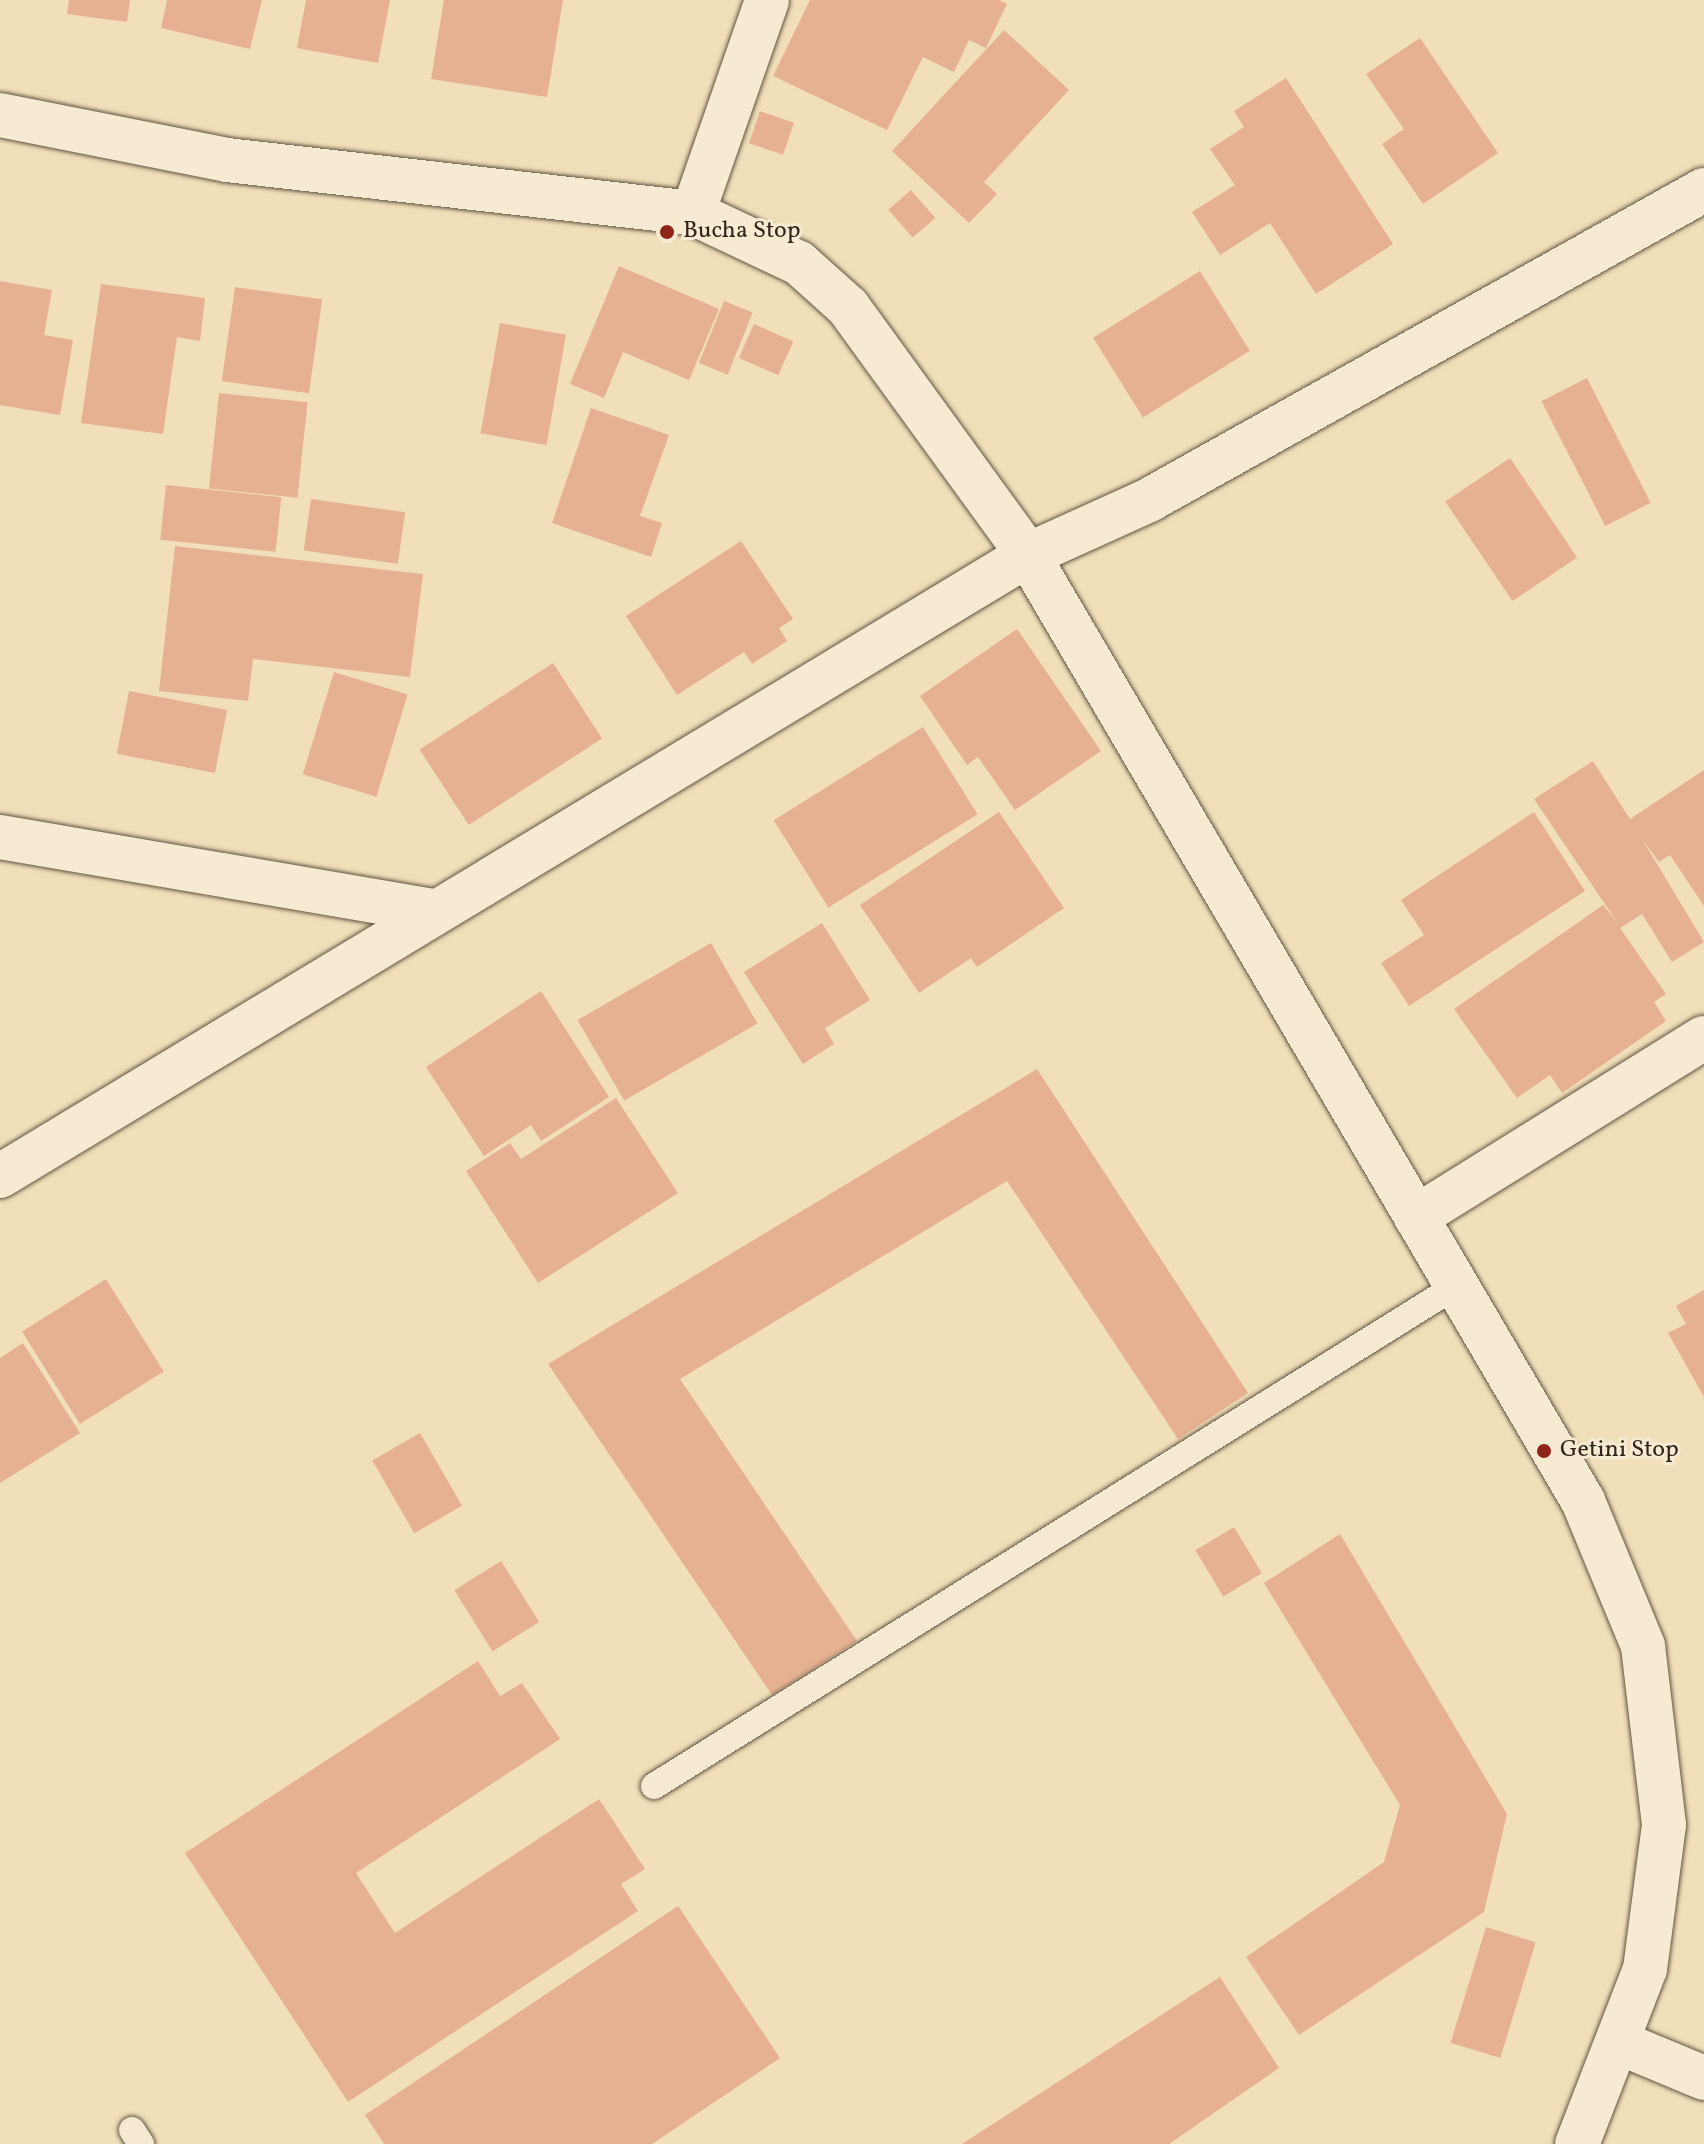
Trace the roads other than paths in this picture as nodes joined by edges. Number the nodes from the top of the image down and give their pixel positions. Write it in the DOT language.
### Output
graph roads {
  1 [pos="767,0"];
  2 [pos="0,115"];
  3 [pos="1704,190"];
  4 [pos="693,213"];
  5 [pos="1028,555"];
  6 [pos="0,837"];
  7 [pos="433,911"];
  8 [pos="1704,1038"];
  9 [pos="0,1176"];
  10 [pos="1416,1217"];
  11 [pos="1456,1286"];
  12 [pos="654,1786"];
  13 [pos="1620,2043"];
  14 [pos="1704,2078"];
  15 [pos="1577,2144"];
  1 -- 4 [label="street"];
  2 -- 4 [label="street"];
  3 -- 5 [label="street"];
  4 -- 5 [label="street"];
  5 -- 7 [label="street"];
  5 -- 10 [label="street"];
  6 -- 7 [label="street"];
  7 -- 9 [label="street"];
  8 -- 10 [label="street"];
  10 -- 11 [label="street"];
  11 -- 12 [label="lane"];
  11 -- 13 [label="street"];
  13 -- 14 [label="street"];
  13 -- 15 [label="street"];
}
